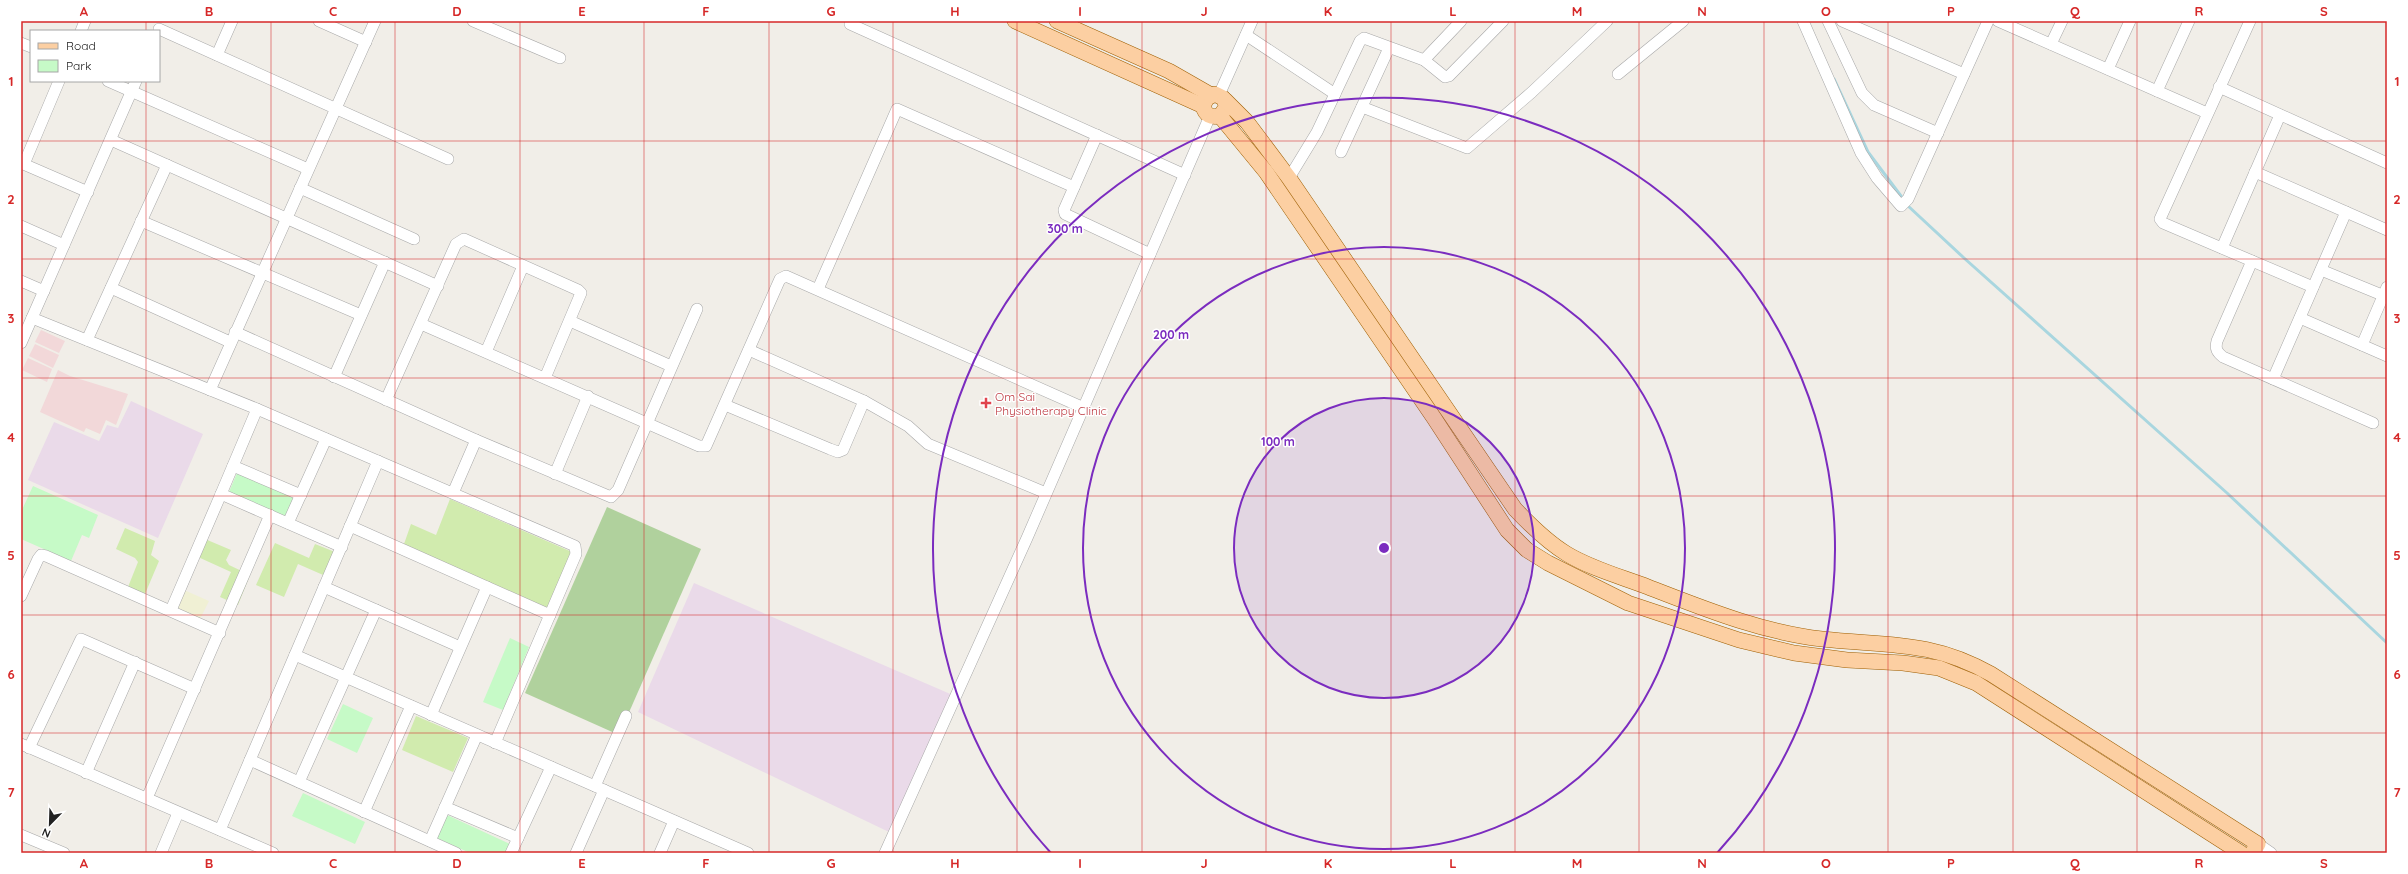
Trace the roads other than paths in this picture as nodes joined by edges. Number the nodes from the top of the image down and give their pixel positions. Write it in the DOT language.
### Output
graph roads {
  1 [pos="85,21"];
  2 [pos="232,21"];
  3 [pos="319,21"];
  4 [pos="375,21"];
  5 [pos="474,21"];
  6 [pos="1015,21"];
  7 [pos="1057,21"];
  8 [pos="1252,21"];
  9 [pos="1460,21"];
  10 [pos="1503,21"];
  11 [pos="1607,21"];
  12 [pos="1683,21"];
  13 [pos="1803,21"];
  14 [pos="1828,21"];
  15 [pos="1838,21"];
  16 [pos="1842,21"];
  17 [pos="1988,21"];
  18 [pos="1998,21"];
  19 [pos="2062,21"];
  20 [pos="2130,21"];
  21 [pos="2189,21"];
  22 [pos="2250,21"];
  23 [pos="850,24"];
  24 [pos="160,27"];
  25 [pos="80,30"];
  26 [pos="1833,33"];
  27 [pos="1246,35"];
  28 [pos="366,42"];
  29 [pos="2051,44"];
  30 [pos="1390,48"];
  31 [pos="217,55"];
  32 [pos="560,58"];
  33 [pos="1424,60"];
  34 [pos="2108,69"];
  35 [pos="1618,74"];
  36 [pos="1964,74"];
  37 [pos="59,82"];
  38 [pos="113,82"];
  39 [pos="134,86"];
  40 [pos="2219,87"];
  41 [pos="2157,91"];
  42 [pos="1335,94"];
  43 [pos="1215,105"];
  44 [pos="1362,107"];
  45 [pos="335,109"];
  46 [pos="2207,113"];
  47 [pos="2280,115"];
  48 [pos="1938,132"];
  49 [pos="1097,135"];
  50 [pos="110,140"];
  51 [pos="1341,152"];
  52 [pos="448,159"];
  53 [pos="2387,163"];
  54 [pos="23,164"];
  55 [pos="167,165"];
  56 [pos="308,169"];
  57 [pos="2255,172"];
  58 [pos="1185,175"];
  59 [pos="1289,178"];
  60 [pos="1074,187"];
  61 [pos="300,188"];
  62 [pos="88,192"];
  63 [pos="2346,212"];
  64 [pos="286,218"];
  65 [pos="141,221"];
  66 [pos="21,226"];
  67 [pos="2387,230"];
  68 [pos="414,239"];
  69 [pos="64,245"];
  70 [pos="2222,248"];
  71 [pos="1150,254"];
  72 [pos="2252,261"];
  73 [pos="385,262"];
  74 [pos="523,266"];
  75 [pos="2321,270"];
  76 [pos="261,272"];
  77 [pos="21,281"];
  78 [pos="438,286"];
  79 [pos="2313,287"];
  80 [pos="111,288"];
  81 [pos="818,289"];
  82 [pos="44,291"];
  83 [pos="2386,293"];
  84 [pos="697,309"];
  85 [pos="361,315"];
  86 [pos="32,318"];
  87 [pos="2300,318"];
  88 [pos="570,322"];
  89 [pos="420,324"];
  90 [pos="233,337"];
  91 [pos="87,340"];
  92 [pos="21,344"];
  93 [pos="2362,345"];
  94 [pos="749,350"];
  95 [pos="486,352"];
  96 [pos="2387,356"];
  97 [pos="671,366"];
  98 [pos="334,377"];
  99 [pos="545,378"];
  100 [pos="2273,379"];
  101 [pos="210,390"];
  102 [pos="588,396"];
  103 [pos="386,400"];
  104 [pos="864,401"];
  105 [pos="725,406"];
  106 [pos="1084,408"];
  107 [pos="257,409"];
  108 [pos="646,422"];
  109 [pos="2373,423"];
  110 [pos="326,439"];
  111 [pos="476,440"];
  112 [pos="378,461"];
  113 [pos="233,466"];
  114 [pos="555,474"];
  115 [pos="453,493"];
  116 [pos="1046,493"];
  117 [pos="221,494"];
  118 [pos="301,495"];
  119 [pos="270,515"];
  120 [pos="288,523"];
  121 [pos="350,526"];
  122 [pos="342,546"];
  123 [pos="324,587"];
  124 [pos="487,587"];
  125 [pos="21,596"];
  126 [pos="171,610"];
  127 [pos="376,610"];
  128 [pos="550,615"];
  129 [pos="220,633"];
  130 [pos="460,647"];
  131 [pos="295,655"];
  132 [pos="135,662"];
  133 [pos="346,678"];
  134 [pos="195,689"];
  135 [pos="411,706"];
  136 [pos="431,715"];
  137 [pos="626,716"];
  138 [pos="477,735"];
  139 [pos="495,743"];
  140 [pos="25,746"];
  141 [pos="250,760"];
  142 [pos="551,767"];
  143 [pos="86,773"];
  144 [pos="299,782"];
  145 [pos="600,788"];
  146 [pos="147,798"];
  147 [pos="445,807"];
  148 [pos="364,812"];
  149 [pos="178,813"];
  150 [pos="674,821"];
  151 [pos="220,830"];
  152 [pos="21,834"];
  153 [pos="2241,834"];
  154 [pos="518,838"];
  155 [pos="430,841"];
  156 [pos="2255,848"];
  157 [pos="2234,851"];
  158 [pos="64,853"];
  159 [pos="161,853"];
  160 [pos="274,853"];
  161 [pos="456,853"];
  162 [pos="511,853"];
  163 [pos="576,853"];
  164 [pos="660,853"];
  165 [pos="748,853"];
  166 [pos="885,853"];
  167 [pos="2272,853"];
  1 -- 25 [label="street"];
  2 -- 31 [label="street"];
  3 -- 28 [label="street"];
  4 -- 28 [label="street"];
  5 -- 32 [label="street"];
  6 -- 43 [label="main road"];
  7 -- 43 [label="main road"];
  8 -- 27 [label="street"];
  9 -- 33 [label="street"];
  10 -- 33 [label="street"];
  11 -- 44 [label="street"];
  12 -- 35 [label="street"];
  13 -- 48 [label="street"];
  14 -- 26 [label="street"];
  15 -- 26 [label="street"];
  16 -- 36 [label="street"];
  17 -- 36 [label="street"];
  18 -- 29 [label="street"];
  19 -- 29 [label="street"];
  20 -- 34 [label="street"];
  21 -- 41 [label="street"];
  22 -- 40 [label="street"];
  23 -- 49 [label="street"];
  24 -- 31 [label="street"];
  26 -- 48 [label="street"];
  27 -- 42 [label="street"];
  27 -- 43 [label="street"];
  28 -- 45 [label="street"];
  29 -- 34 [label="street"];
  30 -- 33 [label="street"];
  30 -- 42 [label="street"];
  30 -- 44 [label="street"];
  31 -- 45 [label="street"];
  34 -- 41 [label="street"];
  36 -- 48 [label="street"];
  37 -- 54 [label="street"];
  38 -- 39 [label="street"];
  39 -- 50 [label="street"];
  39 -- 56 [label="street"];
  40 -- 46 [label="street"];
  40 -- 47 [label="street"];
  41 -- 46 [label="street"];
  42 -- 59 [label="street"];
  43 -- 58 [label="street"];
  43 -- 59 [label="main road"];
  43 -- 157 [label="main road"];
  44 -- 51 [label="street"];
  45 -- 52 [label="street"];
  45 -- 56 [label="street"];
  46 -- 70 [label="street"];
  47 -- 53 [label="street"];
  47 -- 57 [label="street"];
  49 -- 58 [label="street"];
  49 -- 60 [label="street"];
  50 -- 55 [label="street"];
  50 -- 62 [label="street"];
  54 -- 62 [label="street"];
  55 -- 64 [label="street"];
  55 -- 65 [label="street"];
  56 -- 61 [label="street"];
  57 -- 63 [label="street"];
  57 -- 70 [label="street"];
  58 -- 71 [label="street"];
  59 -- 153 [label="main road"];
  60 -- 71 [label="street"];
  60 -- 81 [label="street"];
  61 -- 64 [label="street"];
  61 -- 68 [label="street"];
  62 -- 69 [label="street"];
  63 -- 67 [label="street"];
  63 -- 75 [label="street"];
  64 -- 73 [label="street"];
  64 -- 76 [label="street"];
  65 -- 76 [label="street"];
  65 -- 80 [label="street"];
  66 -- 69 [label="street"];
  69 -- 82 [label="street"];
  70 -- 72 [label="street"];
  71 -- 106 [label="street"];
  72 -- 79 [label="street"];
  72 -- 100 [label="street"];
  73 -- 78 [label="street"];
  73 -- 85 [label="street"];
  74 -- 78 [label="street"];
  74 -- 88 [label="street"];
  74 -- 95 [label="street"];
  75 -- 79 [label="street"];
  75 -- 83 [label="street"];
  76 -- 85 [label="street"];
  76 -- 90 [label="street"];
  77 -- 82 [label="street"];
  78 -- 89 [label="street"];
  79 -- 87 [label="street"];
  80 -- 90 [label="street"];
  80 -- 91 [label="street"];
  81 -- 94 [label="street"];
  81 -- 106 [label="street"];
  82 -- 86 [label="street"];
  83 -- 93 [label="street"];
  84 -- 97 [label="street"];
  85 -- 98 [label="street"];
  86 -- 91 [label="street"];
  86 -- 92 [label="street"];
  87 -- 93 [label="street"];
  87 -- 100 [label="street"];
  88 -- 97 [label="street"];
  88 -- 99 [label="street"];
  89 -- 95 [label="street"];
  89 -- 103 [label="street"];
  90 -- 98 [label="street"];
  90 -- 101 [label="street"];
  91 -- 101 [label="street"];
  93 -- 96 [label="street"];
  94 -- 104 [label="street"];
  94 -- 105 [label="street"];
  95 -- 99 [label="street"];
  97 -- 108 [label="street"];
  98 -- 103 [label="street"];
  99 -- 102 [label="street"];
  100 -- 109 [label="street"];
  101 -- 107 [label="street"];
  102 -- 108 [label="street"];
  102 -- 114 [label="street"];
  103 -- 111 [label="street"];
  104 -- 105 [label="street"];
  104 -- 116 [label="street"];
  105 -- 108 [label="street"];
  106 -- 116 [label="street"];
  107 -- 110 [label="street"];
  107 -- 113 [label="street"];
  108 -- 114 [label="street"];
  110 -- 112 [label="street"];
  110 -- 118 [label="street"];
  111 -- 114 [label="street"];
  111 -- 115 [label="street"];
  112 -- 115 [label="street"];
  112 -- 121 [label="street"];
  113 -- 117 [label="street"];
  113 -- 118 [label="street"];
  115 -- 128 [label="street"];
  116 -- 166 [label="street"];
  117 -- 119 [label="street"];
  117 -- 126 [label="street"];
  118 -- 120 [label="street"];
  119 -- 120 [label="street"];
  119 -- 129 [label="street"];
  120 -- 122 [label="street"];
  121 -- 122 [label="street"];
  121 -- 124 [label="street"];
  122 -- 123 [label="street"];
  123 -- 127 [label="street"];
  123 -- 131 [label="street"];
  124 -- 128 [label="street"];
  124 -- 130 [label="street"];
  125 -- 126 [label="street"];
  126 -- 129 [label="street"];
  127 -- 130 [label="street"];
  127 -- 133 [label="street"];
  128 -- 139 [label="street"];
  129 -- 134 [label="street"];
  130 -- 136 [label="street"];
  131 -- 133 [label="street"];
  131 -- 141 [label="street"];
  132 -- 134 [label="street"];
  132 -- 140 [label="street"];
  132 -- 143 [label="street"];
  133 -- 135 [label="street"];
  133 -- 144 [label="street"];
  134 -- 146 [label="street"];
  135 -- 136 [label="street"];
  135 -- 148 [label="street"];
  136 -- 138 [label="street"];
  137 -- 145 [label="street"];
  138 -- 139 [label="street"];
  138 -- 147 [label="street"];
  139 -- 142 [label="street"];
  140 -- 143 [label="street"];
  141 -- 144 [label="street"];
  141 -- 151 [label="street"];
  142 -- 145 [label="street"];
  142 -- 154 [label="street"];
  143 -- 146 [label="street"];
  144 -- 148 [label="street"];
  145 -- 150 [label="street"];
  145 -- 163 [label="street"];
  146 -- 149 [label="street"];
  147 -- 154 [label="street"];
  147 -- 155 [label="street"];
  148 -- 155 [label="street"];
  149 -- 151 [label="street"];
  149 -- 159 [label="street"];
  150 -- 164 [label="street"];
  150 -- 165 [label="street"];
  151 -- 160 [label="street"];
  152 -- 158 [label="street"];
  153 -- 156 [label="main road"];
  153 -- 157 [label="main road"];
  154 -- 162 [label="street"];
  155 -- 161 [label="street"];
  156 -- 167 [label="street"];
}
